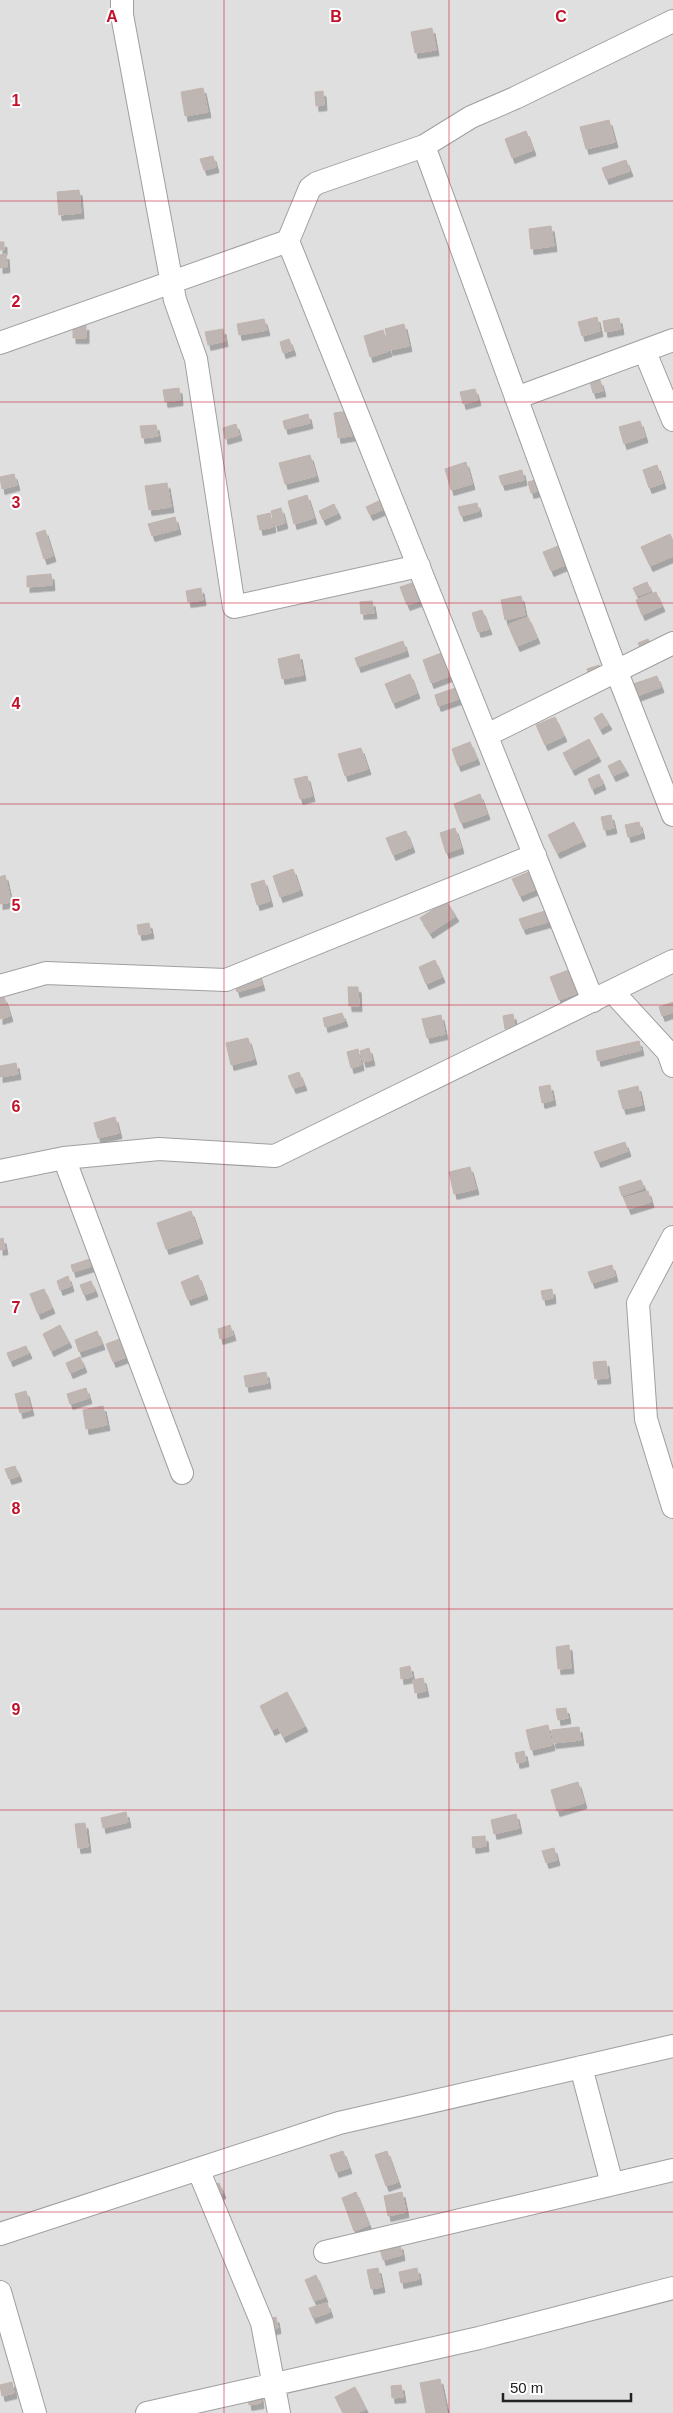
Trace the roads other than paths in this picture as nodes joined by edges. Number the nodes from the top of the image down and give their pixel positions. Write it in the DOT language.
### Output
graph roads {
  1 [pos="122,0"];
  2 [pos="673,22"];
  3 [pos="424,146"];
  4 [pos="288,241"];
  5 [pos="172,283"];
  6 [pos="673,340"];
  7 [pos="0,343"];
  8 [pos="645,352"];
  9 [pos="516,398"];
  10 [pos="673,420"];
  11 [pos="419,566"];
  12 [pos="673,643"];
  13 [pos="616,670"];
  14 [pos="487,735"];
  15 [pos="673,815"];
  16 [pos="535,855"];
  17 [pos="673,961"];
  18 [pos="0,986"];
  19 [pos="603,996"];
  20 [pos="673,1066"];
  21 [pos="64,1158"];
  22 [pos="0,1170"];
  23 [pos="673,1237"];
  24 [pos="182,1473"];
  25 [pos="673,1507"];
  26 [pos="673,2046"];
  27 [pos="581,2067"];
  28 [pos="198,2169"];
  29 [pos="673,2170"];
  30 [pos="612,2184"];
  31 [pos="0,2234"];
  32 [pos="325,2252"];
  33 [pos="673,2288"];
  34 [pos="0,2292"];
  35 [pos="273,2383"];
  36 [pos="35,2413"];
  37 [pos="147,2413"];
  38 [pos="279,2413"];
  1 -- 5 [label="street"];
  2 -- 3 [label="street"];
  3 -- 4 [label="street"];
  3 -- 9 [label="street"];
  4 -- 5 [label="street"];
  4 -- 11 [label="street"];
  5 -- 7 [label="street"];
  5 -- 11 [label="street"];
  6 -- 8 [label="street"];
  8 -- 9 [label="street"];
  8 -- 10 [label="street"];
  9 -- 13 [label="street"];
  11 -- 14 [label="street"];
  12 -- 13 [label="street"];
  13 -- 14 [label="street"];
  13 -- 15 [label="street"];
  14 -- 16 [label="street"];
  16 -- 18 [label="street"];
  16 -- 19 [label="street"];
  17 -- 19 [label="street"];
  19 -- 20 [label="street"];
  19 -- 21 [label="street"];
  21 -- 22 [label="street"];
  21 -- 24 [label="street"];
  23 -- 25 [label="street"];
  26 -- 27 [label="street"];
  27 -- 28 [label="street"];
  27 -- 30 [label="street"];
  28 -- 31 [label="street"];
  28 -- 35 [label="street"];
  29 -- 30 [label="street"];
  30 -- 32 [label="street"];
  33 -- 35 [label="street"];
  34 -- 36 [label="street"];
  35 -- 37 [label="street"];
  35 -- 38 [label="street"];
}
